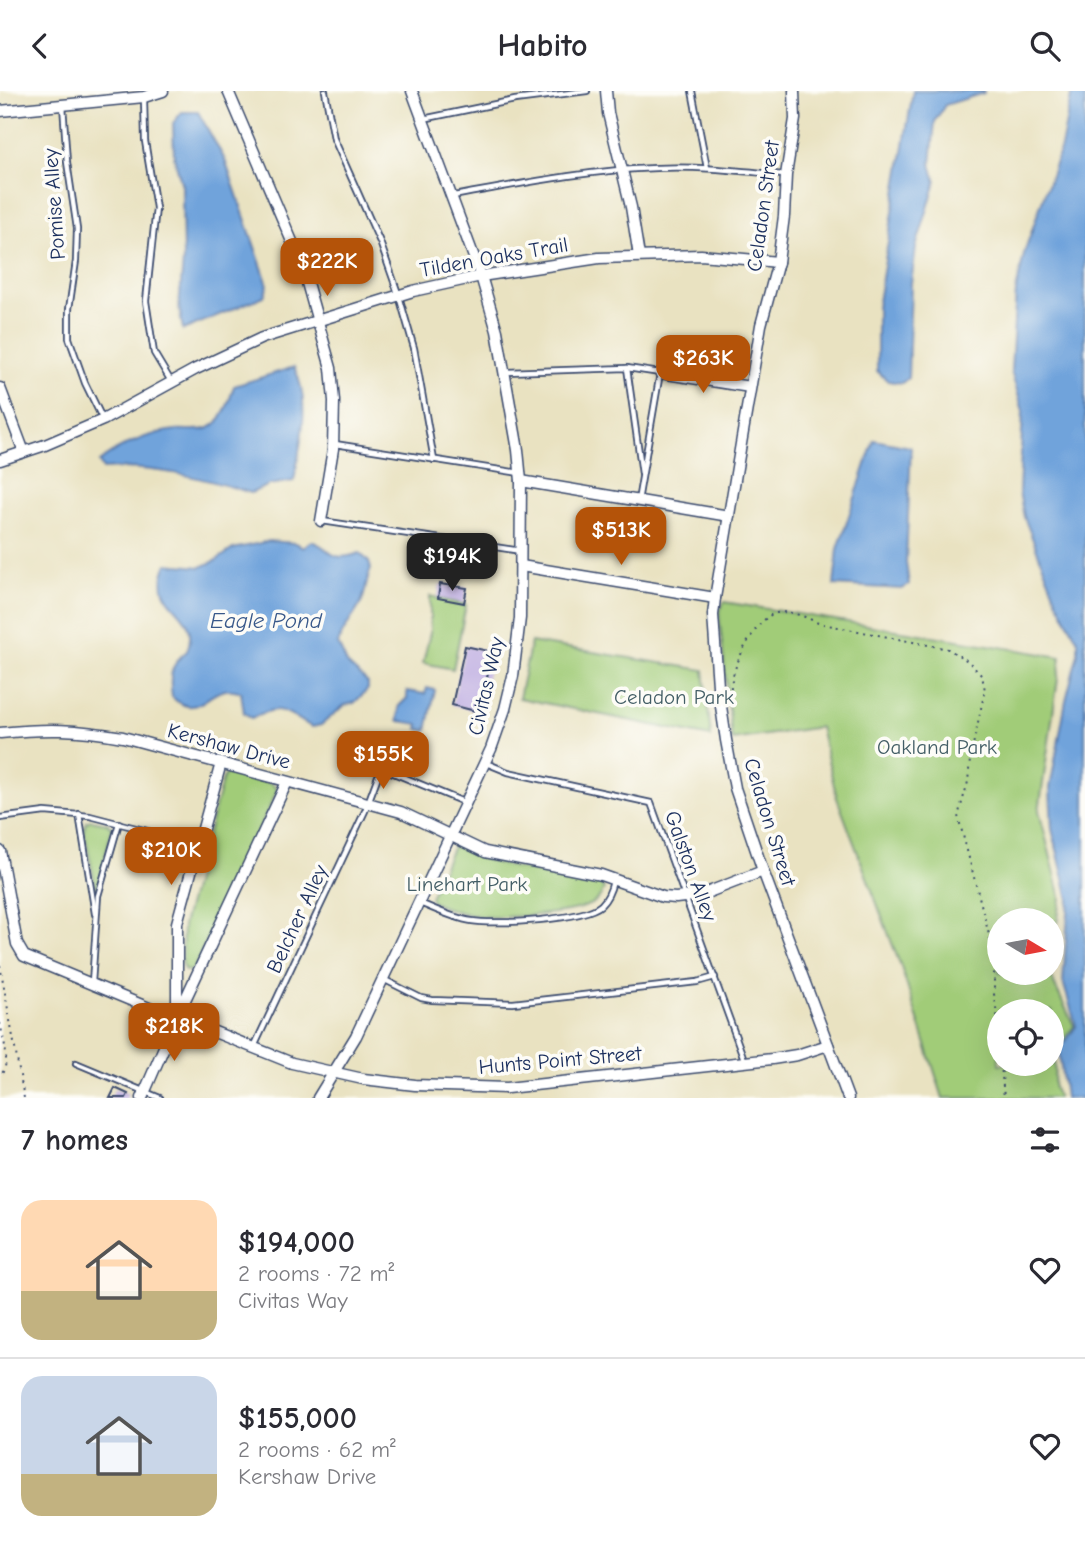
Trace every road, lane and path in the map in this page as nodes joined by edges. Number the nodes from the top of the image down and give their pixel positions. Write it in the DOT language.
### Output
graph roads {
  1 [pos="163,91"];
  2 [pos="228,91"];
  3 [pos="325,91"];
  4 [pos="412,91"];
  5 [pos="587,91"];
  6 [pos="606,91"];
  7 [pos="692,91"];
  8 [pos="794,91"];
  9 [pos="536,94"];
  10 [pos="124,95"];
  11 [pos="144,97"];
  12 [pos="63,104"];
  13 [pos="0,111"];
  14 [pos="421,119"];
  15 [pos="706,168"];
  16 [pos="622,170"];
  17 [pos="786,175"];
  18 [pos="452,196"];
  19 [pos="639,256"];
  20 [pos="778,262"];
  21 [pos="481,275"];
  22 [pos="399,296"];
  23 [pos="317,320"];
  24 [pos="626,367"];
  25 [pos="505,372"];
  26 [pos="660,373"];
  27 [pos="172,383"];
  28 [pos="750,387"];
  29 [pos="0,388"];
  30 [pos="103,420"];
  31 [pos="333,444"];
  32 [pos="24,452"];
  33 [pos="0,460"];
  34 [pos="434,460"];
  35 [pos="643,475"];
  36 [pos="521,477"];
  37 [pos="638,501"];
  38 [pos="729,516"];
  39 [pos="321,521"];
  40 [pos="521,551"];
  41 [pos="522,566"];
  42 [pos="715,598"];
  43 [pos="733,702"];
  44 [pos="0,733"];
  45 [pos="485,762"];
  46 [pos="221,764"];
  47 [pos="287,782"];
  48 [pos="368,803"];
  49 [pos="467,803"];
  50 [pos="79,814"];
  51 [pos="0,818"];
  52 [pos="119,823"];
  53 [pos="451,837"];
  54 [pos="199,844"];
  55 [pos="0,851"];
  56 [pos="763,871"];
  57 [pos="614,880"];
  58 [pos="685,898"];
  59 [pos="419,903"];
  60 [pos="95,916"];
  61 [pos="0,965"];
  62 [pos="715,977"];
  63 [pos="383,979"];
  64 [pos="92,984"];
  65 [pos="995,999"];
  66 [pos="177,1017"];
  67 [pos="0,1023"];
  68 [pos="828,1045"];
  69 [pos="253,1048"];
  70 [pos="745,1062"];
  71 [pos="76,1063"];
  72 [pos="333,1073"];
  73 [pos="0,1076"];
  74 [pos="1003,1076"];
  75 [pos="508,1093"];
  76 [pos="144,1095"];
  77 [pos="24,1098"];
  78 [pos="160,1098"];
  79 [pos="318,1098"];
  80 [pos="848,1098"];
  81 [pos="1004,1098"];
  1 -- 11 [label="street"];
  2 -- 23 [label="street"];
  3 -- 22 [label="lane"];
  4 -- 14 [label="street, Civitas Way"];
  5 -- 9 [label="lane"];
  6 -- 16 [label="street"];
  7 -- 15 [label="lane"];
  8 -- 17 [label="street, Celadon Street"];
  9 -- 14 [label="lane"];
  10 -- 11 [label="street"];
  10 -- 12 [label="street"];
  11 -- 27 [label="lane"];
  12 -- 13 [label="street"];
  12 -- 30 [label="lane, Pomise Alley"];
  14 -- 18 [label="street, Civitas Way"];
  15 -- 16 [label="lane"];
  15 -- 17 [label="lane"];
  16 -- 18 [label="lane"];
  16 -- 19 [label="street"];
  17 -- 20 [label="street, Celadon Street"];
  18 -- 21 [label="street, Civitas Way"];
  19 -- 20 [label="street, Tilden Oaks Trail"];
  19 -- 21 [label="street, Tilden Oaks Trail"];
  20 -- 28 [label="street, Celadon Street"];
  21 -- 22 [label="street, Tilden Oaks Trail"];
  21 -- 25 [label="street, Civitas Way"];
  22 -- 23 [label="street, Tilden Oaks Trail"];
  22 -- 34 [label="lane"];
  23 -- 27 [label="street, Tilden Oaks Trail"];
  23 -- 31 [label="street"];
  24 -- 25 [label="lane"];
  24 -- 26 [label="lane"];
  24 -- 35 [label="lane"];
  25 -- 36 [label="street, Civitas Way"];
  26 -- 28 [label="street"];
  26 -- 35 [label="lane"];
  27 -- 30 [label="street, Tilden Oaks Trail"];
  28 -- 38 [label="street, Celadon Street"];
  29 -- 32 [label="street"];
  30 -- 32 [label="street, Tilden Oaks Trail"];
  31 -- 34 [label="lane"];
  31 -- 39 [label="street"];
  32 -- 33 [label="street, Tilden Oaks Trail"];
  34 -- 36 [label="lane"];
  35 -- 37 [label="lane"];
  36 -- 37 [label="street"];
  36 -- 40 [label="street, Civitas Way"];
  37 -- 38 [label="street"];
  38 -- 42 [label="street, Celadon Street"];
  39 -- 40 [label="lane"];
  40 -- 41 [label="street, Civitas Way"];
  41 -- 42 [label="street"];
  41 -- 45 [label="street, Civitas Way"];
  42 -- 56 [label="street, Celadon Street"];
  43 -- 65 [label="path"];
  44 -- 46 [label="street, Kershaw Drive"];
  45 -- 49 [label="street, Civitas Way"];
  45 -- 58 [label="lane, Galston Alley"];
  46 -- 47 [label="street, Kershaw Drive"];
  46 -- 54 [label="street"];
  47 -- 48 [label="street, Kershaw Drive"];
  47 -- 66 [label="street"];
  48 -- 49 [label="lane, Belcher Alley"];
  48 -- 53 [label="street, Kershaw Drive"];
  48 -- 69 [label="lane, Belcher Alley"];
  49 -- 53 [label="street, Civitas Way"];
  50 -- 51 [label="lane"];
  50 -- 52 [label="lane"];
  50 -- 60 [label="lane"];
  52 -- 54 [label="lane"];
  52 -- 60 [label="lane"];
  53 -- 57 [label="street, Kershaw Drive"];
  53 -- 59 [label="street, Civitas Way"];
  54 -- 66 [label="street"];
  55 -- 64 [label="street, Hunts Point Street"];
  56 -- 58 [label="street, Kershaw Drive"];
  56 -- 68 [label="street, Celadon Street"];
  57 -- 58 [label="street, Kershaw Drive"];
  57 -- 59 [label="lane"];
  58 -- 62 [label="lane, Galston Alley"];
  59 -- 63 [label="street, Civitas Way"];
  60 -- 64 [label="lane"];
  61 -- 77 [label="path"];
  62 -- 63 [label="lane"];
  62 -- 70 [label="lane, Galston Alley"];
  63 -- 72 [label="street, Civitas Way"];
  64 -- 66 [label="street, Hunts Point Street"];
  66 -- 69 [label="street, Hunts Point Street"];
  66 -- 76 [label="street"];
  67 -- 73 [label="path"];
  68 -- 70 [label="street, Hunts Point Street"];
  68 -- 80 [label="street, Celadon Street"];
  69 -- 72 [label="street, Hunts Point Street"];
  70 -- 75 [label="street, Hunts Point Street"];
  71 -- 76 [label="lane"];
  72 -- 75 [label="street, Hunts Point Street"];
  72 -- 79 [label="street, Civitas Way"];
  74 -- 81 [label="path"];
  76 -- 78 [label="lane"];
}
